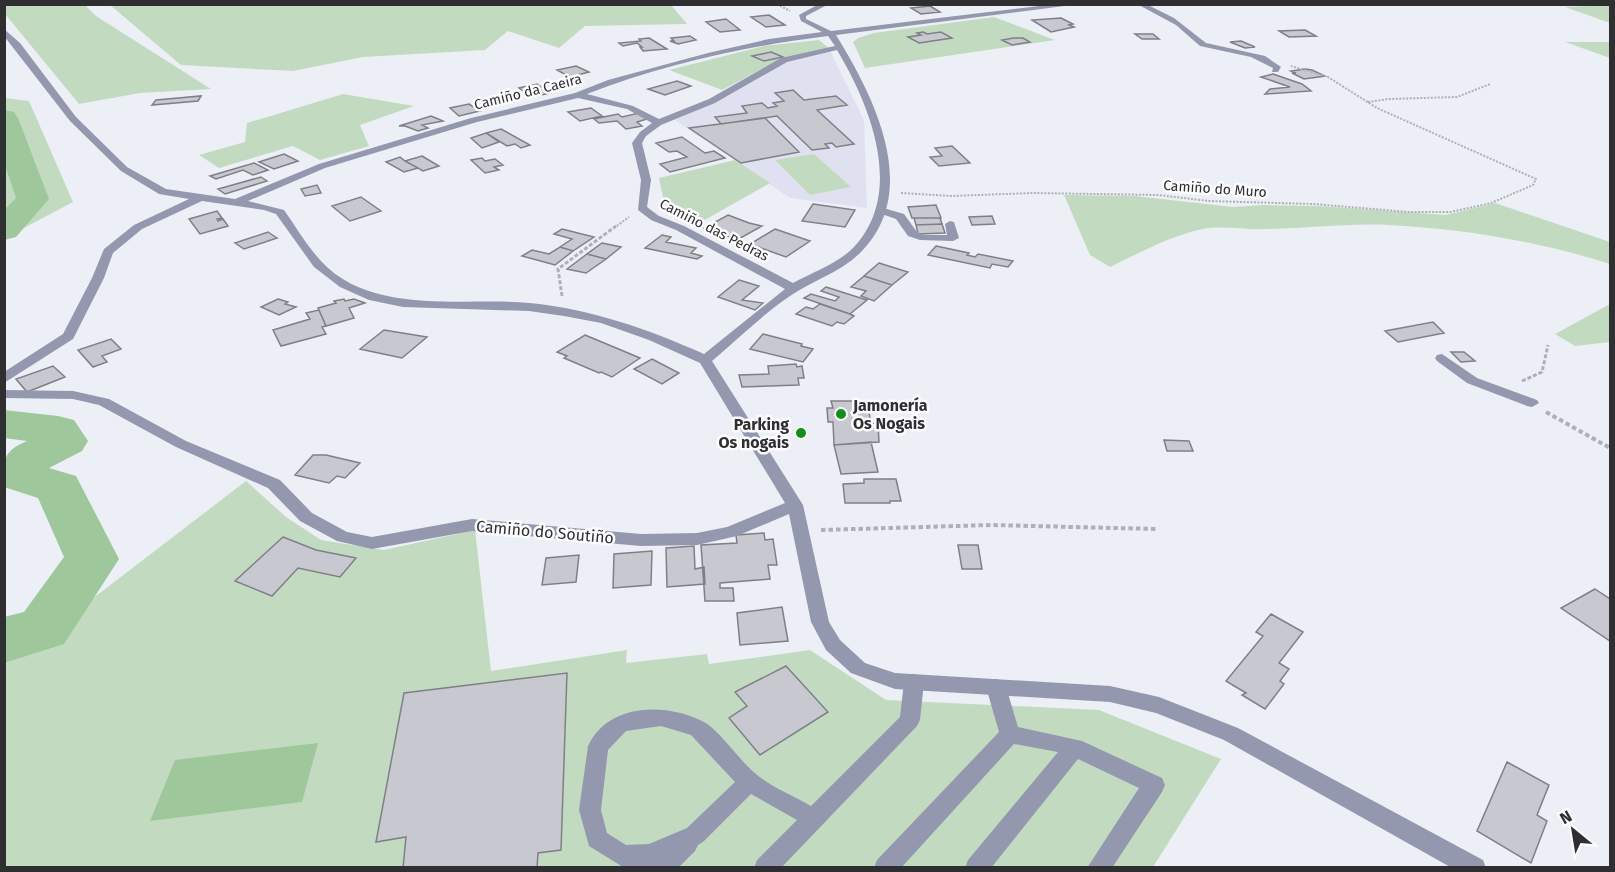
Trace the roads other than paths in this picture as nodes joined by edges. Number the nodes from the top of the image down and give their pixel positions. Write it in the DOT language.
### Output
graph roads {
  1 [pos="826,4"];
  2 [pos="1077,4"];
  3 [pos="1140,4"];
  4 [pos="4,31"];
  5 [pos="836,41"];
  6 [pos="1274,67"];
  7 [pos="578,95"];
  8 [pos="658,123"];
  9 [pos="200,198"];
  10 [pos="237,202"];
  11 [pos="880,210"];
  12 [pos="950,224"];
  13 [pos="793,288"];
  14 [pos="1442,358"];
  15 [pos="705,360"];
  16 [pos="4,379"];
  17 [pos="4,394"];
  18 [pos="1532,404"];
  19 [pos="795,505"];
  20 [pos="914,682"];
  21 [pos="996,687"];
  22 [pos="1010,734"];
  23 [pos="1075,747"];
  24 [pos="749,782"];
  25 [pos="813,818"];
  26 [pos="695,835"];
  27 [pos="661,867"];
  28 [pos="765,867"];
  29 [pos="885,867"];
  30 [pos="976,867"];
  31 [pos="1098,867"];
  32 [pos="1474,867"];
  1 -- 5 [label="street"];
  2 -- 5 [label="street"];
  3 -- 6 [label="street"];
  4 -- 9 [label="street"];
  5 -- 7 [label="street, Camiño da Caeira"];
  5 -- 8 [label="street"];
  5 -- 11 [label="street"];
  7 -- 8 [label="street"];
  7 -- 10 [label="street, Camiño da Caeira"];
  8 -- 13 [label="street, Camiño das Pedras"];
  9 -- 10 [label="street"];
  9 -- 16 [label="street"];
  10 -- 15 [label="street"];
  11 -- 12 [label="street"];
  11 -- 13 [label="street"];
  13 -- 15 [label="street"];
  14 -- 18 [label="street"];
  15 -- 19 [label="street"];
  17 -- 19 [label="street, Camiño do Soutiño"];
  19 -- 20 [label="street"];
  20 -- 21 [label="street"];
  20 -- 25 [label="street"];
  21 -- 22 [label="street"];
  21 -- 32 [label="street"];
  22 -- 23 [label="street"];
  22 -- 29 [label="street"];
  23 -- 30 [label="street"];
  23 -- 31 [label="street"];
  24 -- 25 [label="street"];
  24 -- 26 [label="street"];
  24 -- 26 [label="street"];
  25 -- 28 [label="street"];
  26 -- 27 [label="street"];
}
